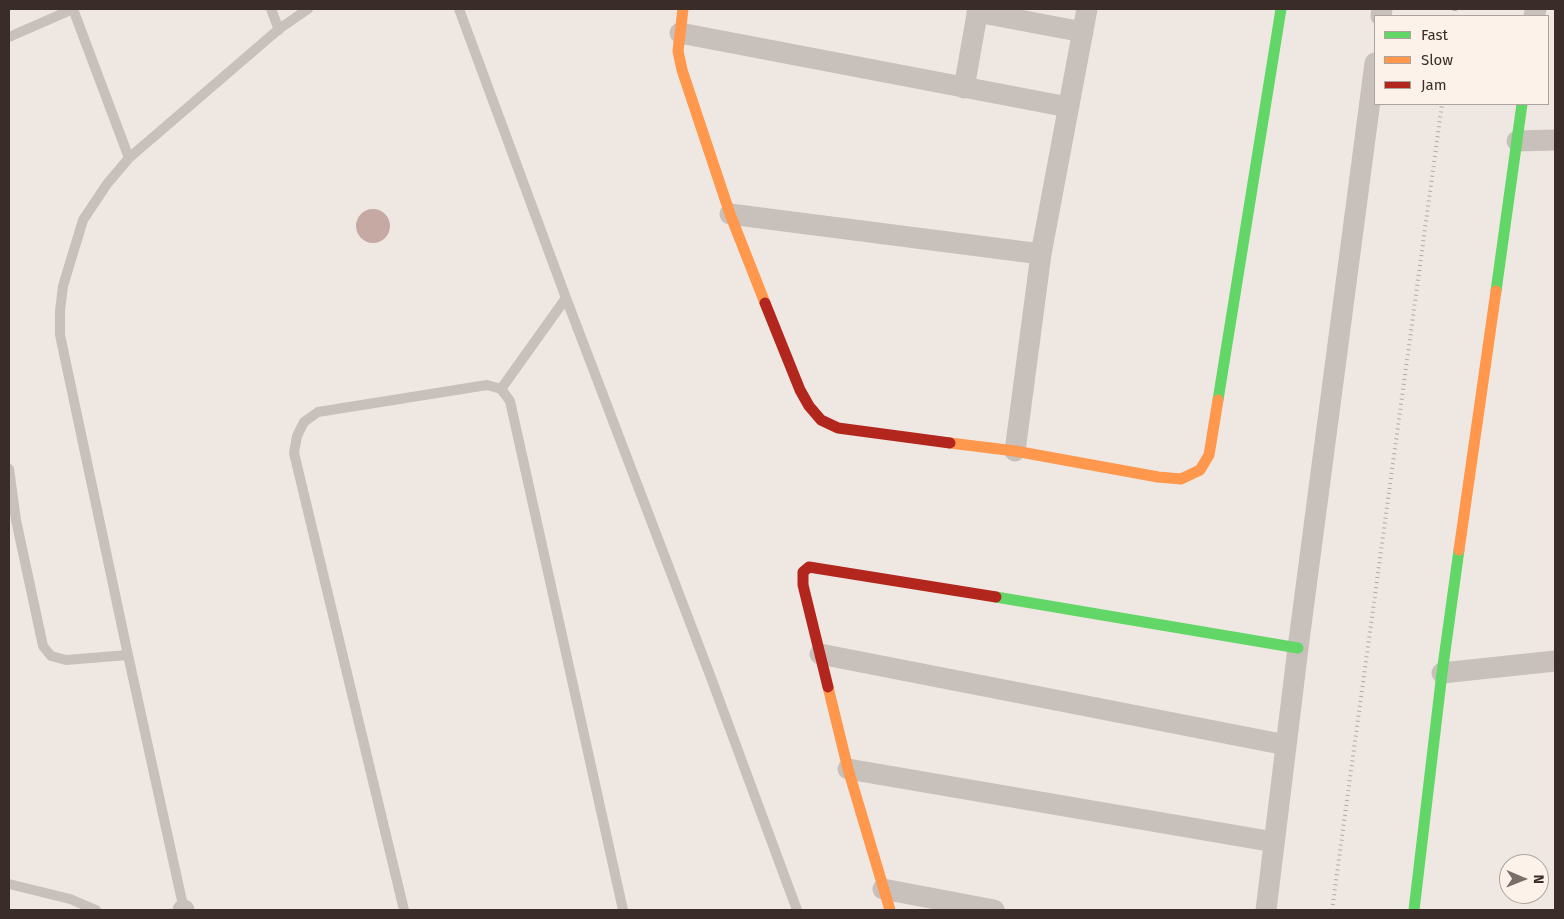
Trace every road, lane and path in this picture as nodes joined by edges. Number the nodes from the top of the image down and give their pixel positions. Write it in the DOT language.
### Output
graph roads {
  1 [pos="73,9"];
  2 [pos="271,9"];
  3 [pos="308,9"];
  4 [pos="459,9"];
  5 [pos="683,9"];
  6 [pos="1087,9"];
  7 [pos="1281,9"];
  8 [pos="977,10"];
  9 [pos="279,30"];
  10 [pos="1083,32"];
  11 [pos="680,33"];
  12 [pos="9,37"];
  13 [pos="1374,70"];
  14 [pos="964,88"];
  15 [pos="1522,105"];
  16 [pos="1068,107"];
  17 [pos="1555,140"];
  18 [pos="1517,141"];
  19 [pos="129,158"];
  20 [pos="730,214"];
  21 [pos="1041,254"];
  22 [pos="566,298"];
  23 [pos="501,389"];
  24 [pos="1015,451"];
  25 [pos="9,469"];
  26 [pos="1298,648"];
  27 [pos="820,654"];
  28 [pos="128,655"];
  29 [pos="1555,661"];
  30 [pos="1442,673"];
  31 [pos="1286,745"];
  32 [pos="848,769"];
  33 [pos="1274,842"];
  34 [pos="9,884"];
  35 [pos="883,889"];
  36 [pos="96,910"];
  37 [pos="183,910"];
  38 [pos="404,910"];
  39 [pos="623,910"];
  40 [pos="797,910"];
  41 [pos="890,910"];
  42 [pos="994,910"];
  43 [pos="1266,910"];
  44 [pos="1414,910"];
  1 -- 12 [label="lane"];
  1 -- 19 [label="lane"];
  2 -- 9 [label="lane"];
  3 -- 9 [label="lane"];
  4 -- 22 [label="lane"];
  5 -- 11 [label="street"];
  6 -- 10 [label="street"];
  7 -- 24 [label="street"];
  8 -- 10 [label="street"];
  8 -- 14 [label="street"];
  9 -- 19 [label="lane"];
  10 -- 16 [label="street"];
  11 -- 14 [label="street"];
  11 -- 20 [label="street"];
  13 -- 26 [label="street"];
  14 -- 16 [label="street"];
  15 -- 18 [label="street"];
  16 -- 21 [label="street"];
  17 -- 18 [label="street"];
  18 -- 30 [label="street"];
  19 -- 28 [label="lane"];
  20 -- 21 [label="street"];
  20 -- 24 [label="street"];
  21 -- 24 [label="street"];
  22 -- 23 [label="lane"];
  22 -- 40 [label="lane"];
  23 -- 38 [label="lane"];
  23 -- 39 [label="lane"];
  25 -- 28 [label="lane"];
  26 -- 27 [label="street"];
  26 -- 31 [label="street"];
  27 -- 31 [label="street"];
  27 -- 32 [label="street"];
  28 -- 37 [label="lane"];
  29 -- 30 [label="street"];
  30 -- 44 [label="street"];
  31 -- 33 [label="street"];
  32 -- 33 [label="street"];
  32 -- 35 [label="street"];
  33 -- 43 [label="street"];
  34 -- 36 [label="lane"];
  35 -- 41 [label="street"];
  35 -- 42 [label="street"];
}
